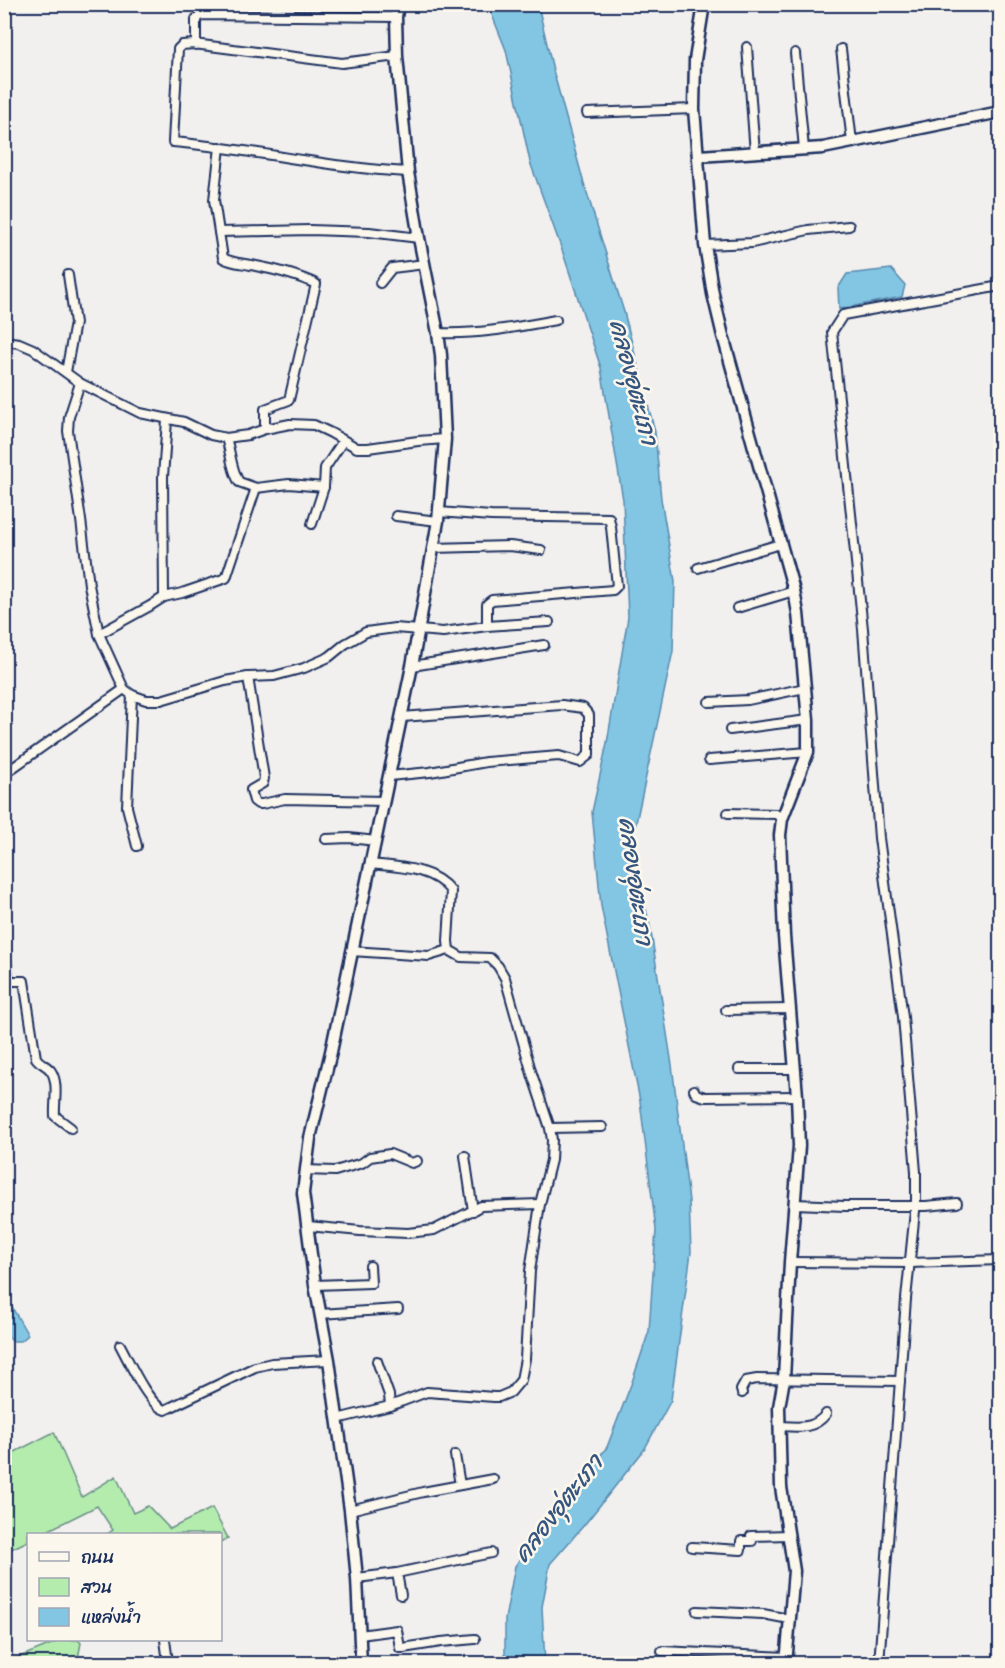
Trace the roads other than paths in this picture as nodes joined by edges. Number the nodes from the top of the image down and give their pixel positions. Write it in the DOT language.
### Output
graph roads {
  1 [pos="398,4"];
  2 [pos="704,4"];
  3 [pos="396,17"];
  4 [pos="196,45"];
  5 [pos="747,48"];
  6 [pos="841,49"];
  7 [pos="795,53"];
  8 [pos="397,56"];
  9 [pos="694,109"];
  10 [pos="1000,112"];
  11 [pos="587,113"];
  12 [pos="852,142"];
  13 [pos="220,147"];
  14 [pos="804,149"];
  15 [pos="755,153"];
  16 [pos="699,156"];
  17 [pos="408,171"];
  18 [pos="849,226"];
  19 [pos="219,232"];
  20 [pos="419,238"];
  21 [pos="705,245"];
  22 [pos="425,264"];
  23 [pos="68,274"];
  24 [pos="380,283"];
  25 [pos="1000,286"];
  26 [pos="556,320"];
  27 [pos="438,333"];
  28 [pos="4,341"];
  29 [pos="66,372"];
  30 [pos="80,383"];
  31 [pos="167,420"];
  32 [pos="265,429"];
  33 [pos="226,438"];
  34 [pos="445,439"];
  35 [pos="343,441"];
  36 [pos="324,487"];
  37 [pos="256,488"];
  38 [pos="396,516"];
  39 [pos="439,517"];
  40 [pos="312,525"];
  41 [pos="780,544"];
  42 [pos="433,548"];
  43 [pos="541,550"];
  44 [pos="698,568"];
  45 [pos="794,591"];
  46 [pos="164,597"];
  47 [pos="737,608"];
  48 [pos="549,622"];
  49 [pos="487,626"];
  50 [pos="418,629"];
  51 [pos="99,634"];
  52 [pos="544,645"];
  53 [pos="412,666"];
  54 [pos="248,677"];
  55 [pos="805,688"];
  56 [pos="124,689"];
  57 [pos="132,695"];
  58 [pos="710,702"];
  59 [pos="402,717"];
  60 [pos="808,720"];
  61 [pos="730,730"];
  62 [pos="808,752"];
  63 [pos="709,760"];
  64 [pos="4,774"];
  65 [pos="389,776"];
  66 [pos="384,801"];
  67 [pos="728,813"];
  68 [pos="782,819"];
  69 [pos="326,839"];
  70 [pos="376,841"];
  71 [pos="137,846"];
  72 [pos="370,864"];
  73 [pos="4,937"];
  74 [pos="449,950"];
  75 [pos="351,951"];
  76 [pos="790,1009"];
  77 [pos="726,1010"];
  78 [pos="739,1069"];
  79 [pos="795,1069"];
  80 [pos="694,1090"];
  81 [pos="797,1096"];
  82 [pos="602,1127"];
  83 [pos="71,1128"];
  84 [pos="550,1128"];
  85 [pos="465,1156"];
  86 [pos="417,1161"];
  87 [pos="305,1170"];
  88 [pos="957,1203"];
  89 [pos="540,1204"];
  90 [pos="795,1204"];
  91 [pos="916,1206"];
  92 [pos="474,1211"];
  93 [pos="308,1226"];
  94 [pos="1000,1260"];
  95 [pos="790,1262"];
  96 [pos="910,1263"];
  97 [pos="370,1266"];
  98 [pos="315,1285"];
  99 [pos="398,1309"];
  100 [pos="320,1314"];
  101 [pos="120,1345"];
  102 [pos="329,1360"];
  103 [pos="377,1361"];
  104 [pos="784,1379"];
  105 [pos="900,1381"];
  106 [pos="742,1393"];
  107 [pos="390,1406"];
  108 [pos="826,1414"];
  109 [pos="337,1419"];
  110 [pos="779,1426"];
  111 [pos="455,1455"];
  112 [pos="493,1479"];
  113 [pos="460,1485"];
  114 [pos="350,1510"];
  115 [pos="788,1535"];
  116 [pos="692,1547"];
  117 [pos="491,1553"];
  118 [pos="398,1573"];
  119 [pos="357,1578"];
  120 [pos="401,1595"];
  121 [pos="698,1611"];
  122 [pos="789,1619"];
  123 [pos="360,1635"];
  124 [pos="476,1639"];
  125 [pos="165,1641"];
  126 [pos="662,1651"];
  127 [pos="786,1660"];
  128 [pos="165,1664"];
  129 [pos="361,1664"];
  130 [pos="879,1664"];
  1 -- 3 [label="street"];
  2 -- 9 [label="street"];
  3 -- 4 [label="street"];
  3 -- 8 [label="street"];
  4 -- 8 [label="street"];
  4 -- 13 [label="street"];
  5 -- 15 [label="street"];
  6 -- 12 [label="street"];
  7 -- 14 [label="street"];
  8 -- 17 [label="street"];
  9 -- 11 [label="street"];
  9 -- 16 [label="street"];
  10 -- 12 [label="street"];
  12 -- 14 [label="street"];
  13 -- 17 [label="street"];
  13 -- 19 [label="street"];
  14 -- 15 [label="street"];
  15 -- 16 [label="street"];
  16 -- 21 [label="street"];
  17 -- 20 [label="street"];
  18 -- 21 [label="street"];
  19 -- 20 [label="street"];
  19 -- 32 [label="street"];
  20 -- 22 [label="street"];
  21 -- 41 [label="street"];
  22 -- 24 [label="street"];
  22 -- 27 [label="street"];
  23 -- 29 [label="street"];
  25 -- 91 [label="street"];
  26 -- 27 [label="street"];
  27 -- 34 [label="street"];
  28 -- 29 [label="street"];
  29 -- 30 [label="street"];
  30 -- 31 [label="street"];
  30 -- 51 [label="street"];
  31 -- 33 [label="street"];
  31 -- 46 [label="street"];
  32 -- 33 [label="street"];
  32 -- 35 [label="street"];
  33 -- 37 [label="street"];
  34 -- 35 [label="street"];
  34 -- 39 [label="street"];
  35 -- 36 [label="street"];
  36 -- 37 [label="street"];
  36 -- 40 [label="street"];
  37 -- 46 [label="street"];
  38 -- 39 [label="street"];
  39 -- 42 [label="street"];
  39 -- 49 [label="street"];
  41 -- 44 [label="street"];
  41 -- 45 [label="street"];
  42 -- 43 [label="street"];
  42 -- 50 [label="street"];
  45 -- 47 [label="street"];
  45 -- 55 [label="street"];
  46 -- 51 [label="street"];
  48 -- 49 [label="street"];
  49 -- 50 [label="street"];
  50 -- 53 [label="street"];
  50 -- 54 [label="street"];
  51 -- 56 [label="street"];
  52 -- 53 [label="street"];
  53 -- 59 [label="street"];
  54 -- 57 [label="street"];
  54 -- 66 [label="street"];
  55 -- 58 [label="street"];
  55 -- 60 [label="street"];
  56 -- 57 [label="street"];
  56 -- 64 [label="street"];
  57 -- 71 [label="street"];
  59 -- 65 [label="street"];
  59 -- 65 [label="street"];
  60 -- 61 [label="street"];
  60 -- 62 [label="street"];
  62 -- 63 [label="street"];
  62 -- 68 [label="street"];
  65 -- 66 [label="street"];
  66 -- 70 [label="street"];
  67 -- 68 [label="street"];
  68 -- 76 [label="street"];
  69 -- 70 [label="street"];
  70 -- 72 [label="street"];
  72 -- 74 [label="street"];
  72 -- 75 [label="street"];
  73 -- 83 [label="street"];
  74 -- 75 [label="street"];
  74 -- 84 [label="street"];
  75 -- 87 [label="street"];
  76 -- 77 [label="street"];
  76 -- 79 [label="street"];
  78 -- 79 [label="street"];
  79 -- 81 [label="street"];
  80 -- 81 [label="street"];
  81 -- 90 [label="street"];
  82 -- 84 [label="street"];
  84 -- 89 [label="street"];
  85 -- 92 [label="street"];
  86 -- 87 [label="street"];
  87 -- 93 [label="street"];
  88 -- 91 [label="street"];
  89 -- 92 [label="street"];
  89 -- 107 [label="street"];
  90 -- 91 [label="street"];
  90 -- 95 [label="street"];
  91 -- 96 [label="street"];
  92 -- 93 [label="street"];
  93 -- 98 [label="street"];
  94 -- 96 [label="street"];
  95 -- 96 [label="street"];
  95 -- 104 [label="street"];
  96 -- 105 [label="street"];
  97 -- 98 [label="street"];
  98 -- 100 [label="street"];
  99 -- 100 [label="street"];
  100 -- 102 [label="street"];
  101 -- 102 [label="street"];
  102 -- 109 [label="street"];
  103 -- 107 [label="street"];
  104 -- 105 [label="street"];
  104 -- 106 [label="street"];
  104 -- 110 [label="street"];
  105 -- 130 [label="street"];
  107 -- 109 [label="street"];
  108 -- 110 [label="street"];
  109 -- 114 [label="street"];
  110 -- 115 [label="street"];
  111 -- 113 [label="street"];
  112 -- 113 [label="street"];
  113 -- 114 [label="street"];
  114 -- 119 [label="street"];
  115 -- 116 [label="street"];
  115 -- 122 [label="street"];
  117 -- 118 [label="street"];
  118 -- 119 [label="street"];
  118 -- 120 [label="street"];
  119 -- 123 [label="street"];
  121 -- 122 [label="street"];
  122 -- 127 [label="street"];
  123 -- 124 [label="street"];
  123 -- 129 [label="street"];
  125 -- 128 [label="street"];
  126 -- 127 [label="street"];
}
